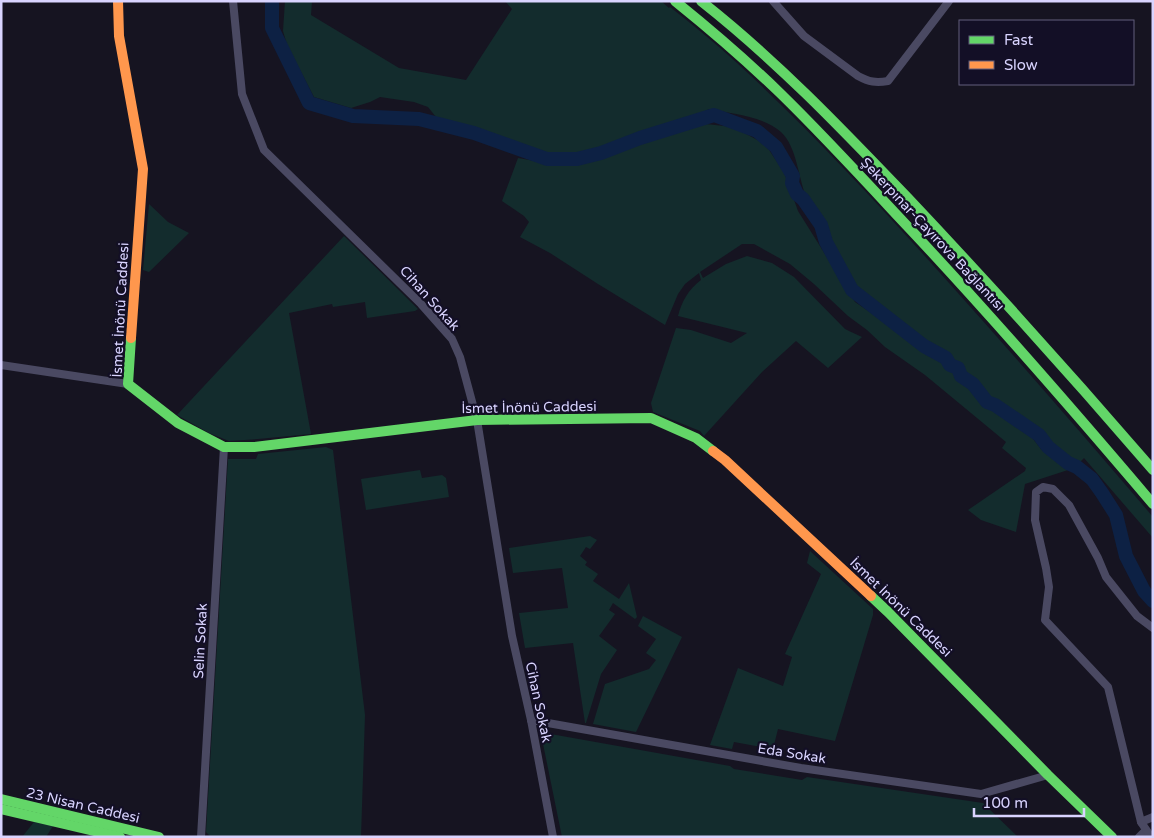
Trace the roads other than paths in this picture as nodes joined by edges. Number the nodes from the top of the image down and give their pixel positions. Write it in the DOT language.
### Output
graph roads {
  1 [pos="118,1"];
  2 [pos="233,1"];
  3 [pos="674,1"];
  4 [pos="701,1"];
  5 [pos="774,1"];
  6 [pos="949,1"];
  7 [pos="1055,357"];
  8 [pos="1,365"];
  9 [pos="128,384"];
  10 [pos="477,420"];
  11 [pos="224,447"];
  12 [pos="1153,455"];
  13 [pos="1153,470"];
  14 [pos="1153,504"];
  15 [pos="1153,628"];
  16 [pos="531,720"];
  17 [pos="1048,775"];
  18 [pos="1,799"];
  19 [pos="3,811"];
  20 [pos="1153,817"];
  21 [pos="1141,822"];
  22 [pos="1148,833"];
  23 [pos="120,837"];
  24 [pos="159,837"];
  25 [pos="201,837"];
  26 [pos="553,837"];
  27 [pos="1112,837"];
  28 [pos="1138,837"];
  1 -- 9 [label="main road, İsmet İnönü Caddesi"];
  2 -- 10 [label="street, Cihan Sokak"];
  3 -- 14 [label="main road, Şekerpınar-Çayırova Bağlantısı"];
  4 -- 7 [label="main road, Şekerpınar-Çayırova Bağlantısı"];
  5 -- 6 [label="street"];
  7 -- 12 [label="main road"];
  7 -- 13 [label="main road, Şekerpınar-Çayırova Bağlantısı"];
  8 -- 9 [label="street"];
  9 -- 11 [label="main road, İsmet İnönü Caddesi"];
  10 -- 11 [label="main road, İsmet İnönü Caddesi"];
  10 -- 16 [label="street, Cihan Sokak"];
  10 -- 17 [label="main road, İsmet İnönü Caddesi"];
  11 -- 25 [label="street, Selin Sokak"];
  15 -- 21 [label="street"];
  16 -- 17 [label="street, Eda Sokak"];
  16 -- 26 [label="street, Cihan Sokak"];
  17 -- 27 [label="main road, İsmet İnönü Caddesi"];
  18 -- 24 [label="main road, 23 Nisan Caddesi"];
  19 -- 23 [label="main road, 23 Nisan Caddesi"];
  20 -- 21 [label="street"];
  21 -- 22 [label="street"];
  22 -- 28 [label="street"];
}
